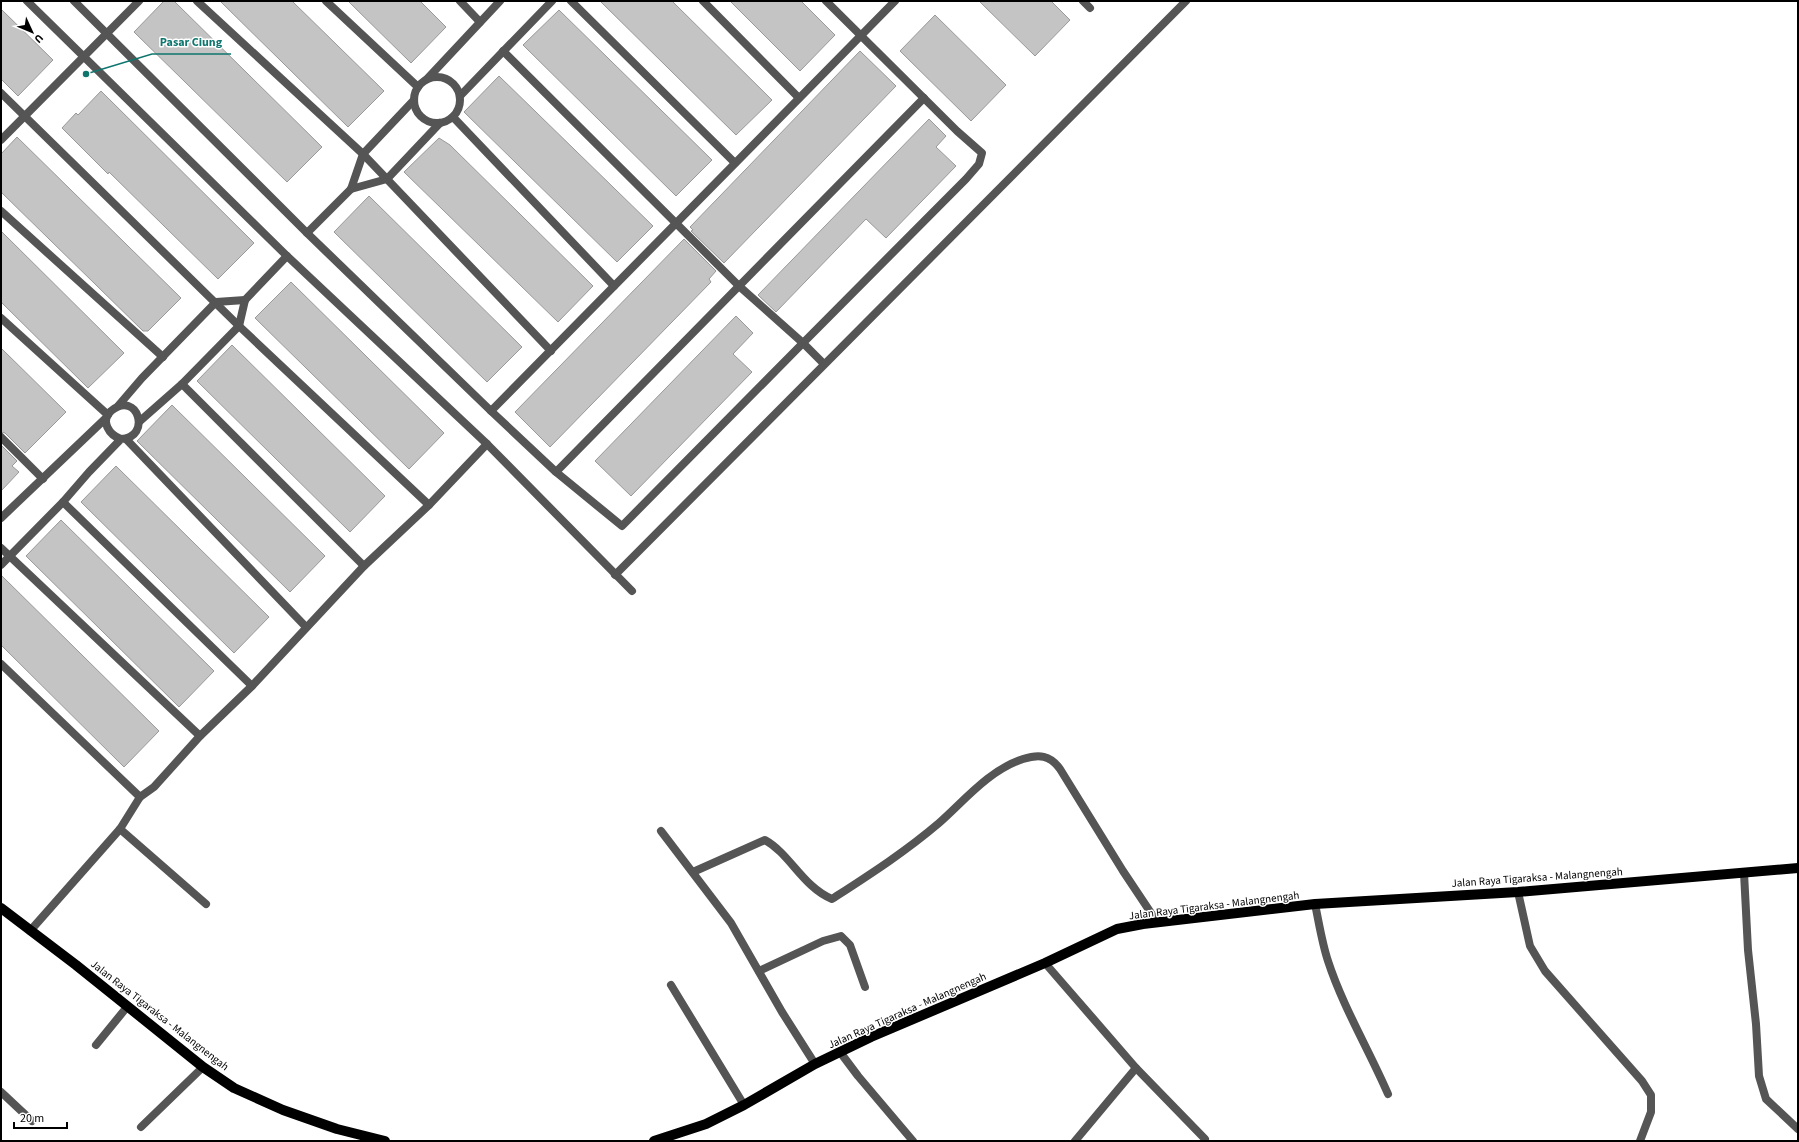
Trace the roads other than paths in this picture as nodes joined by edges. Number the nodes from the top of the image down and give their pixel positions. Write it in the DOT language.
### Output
graph roads {
  1 [pos="27,1"];
  2 [pos="74,1"];
  3 [pos="139,1"];
  4 [pos="197,1"];
  5 [pos="326,1"];
  6 [pos="460,1"];
  7 [pos="500,1"];
  8 [pos="552,1"];
  9 [pos="571,1"];
  10 [pos="702,1"];
  11 [pos="826,1"];
  12 [pos="895,1"];
  13 [pos="1083,1"];
  14 [pos="1186,1"];
  15 [pos="1090,8"];
  16 [pos="480,22"];
  17 [pos="107,33"];
  18 [pos="861,36"];
  19 [pos="503,51"];
  20 [pos="84,57"];
  21 [pos="427,79"];
  22 [pos="418,87"];
  23 [pos="1,93"];
  24 [pos="460,96"];
  25 [pos="799,98"];
  26 [pos="924,98"];
  27 [pos="414,100"];
  28 [pos="24,115"];
  29 [pos="453,118"];
  30 [pos="440,123"];
  31 [pos="1,140"];
  32 [pos="363,154"];
  33 [pos="735,164"];
  34 [pos="387,179"];
  35 [pos="351,189"];
  36 [pos="1,211"];
  37 [pos="676,223"];
  38 [pos="306,233"];
  39 [pos="287,256"];
  40 [pos="614,286"];
  41 [pos="739,286"];
  42 [pos="245,300"];
  43 [pos="216,302"];
  44 [pos="1,318"];
  45 [pos="239,326"];
  46 [pos="803,343"];
  47 [pos="551,351"];
  48 [pos="163,357"];
  49 [pos="824,364"];
  50 [pos="182,384"];
  51 [pos="118,406"];
  52 [pos="491,411"];
  53 [pos="107,417"];
  54 [pos="140,421"];
  55 [pos="1,437"];
  56 [pos="124,439"];
  57 [pos="487,444"];
  58 [pos="556,472"];
  59 [pos="43,479"];
  60 [pos="63,502"];
  61 [pos="429,505"];
  62 [pos="1,518"];
  63 [pos="1,548"];
  64 [pos="9,556"];
  65 [pos="1,565"];
  66 [pos="364,566"];
  67 [pos="615,575"];
  68 [pos="632,591"];
  69 [pos="306,627"];
  70 [pos="1,664"];
  71 [pos="252,686"];
  72 [pos="200,736"];
  73 [pos="140,797"];
  74 [pos="120,829"];
  75 [pos="661,831"];
  76 [pos="1798,868"];
  77 [pos="693,872"];
  78 [pos="1744,873"];
  79 [pos="1518,892"];
  80 [pos="206,904"];
  81 [pos="1315,904"];
  82 [pos="1,908"];
  83 [pos="1157,922"];
  84 [pos="30,931"];
  85 [pos="1045,963"];
  86 [pos="759,971"];
  87 [pos="671,985"];
  88 [pos="865,987"];
  89 [pos="127,1007"];
  90 [pos="96,1045"];
  91 [pos="840,1052"];
  92 [pos="815,1064"];
  93 [pos="203,1067"];
  94 [pos="1136,1068"];
  95 [pos="1,1092"];
  96 [pos="1388,1094"];
  97 [pos="744,1105"];
  98 [pos="32,1121"];
  99 [pos="140,1127"];
  100 [pos="1798,1129"];
  101 [pos="1205,1139"];
  102 [pos="385,1141"];
  103 [pos="654,1141"];
  104 [pos="913,1141"];
  105 [pos="1075,1141"];
  106 [pos="1640,1141"];
  1 -- 20 [label="street"];
  2 -- 17 [label="street"];
  3 -- 17 [label="street"];
  4 -- 32 [label="street"];
  5 -- 22 [label="street"];
  6 -- 16 [label="street"];
  7 -- 16 [label="street"];
  8 -- 19 [label="street"];
  9 -- 33 [label="street"];
  10 -- 25 [label="street"];
  11 -- 18 [label="street"];
  12 -- 18 [label="street"];
  13 -- 15 [label="street"];
  14 -- 49 [label="street"];
  16 -- 21 [label="street"];
  17 -- 20 [label="street"];
  17 -- 38 [label="street"];
  18 -- 25 [label="street"];
  18 -- 26 [label="street"];
  19 -- 24 [label="street"];
  19 -- 37 [label="street"];
  20 -- 28 [label="street"];
  20 -- 39 [label="street"];
  21 -- 22 [label="street"];
  21 -- 24 [label="street"];
  22 -- 27 [label="street"];
  23 -- 28 [label="street"];
  24 -- 29 [label="street"];
  25 -- 33 [label="street"];
  26 -- 41 [label="street"];
  26 -- 46 [label="street"];
  27 -- 30 [label="street"];
  27 -- 32 [label="street"];
  28 -- 31 [label="street"];
  28 -- 43 [label="street"];
  29 -- 30 [label="street"];
  29 -- 40 [label="street"];
  30 -- 34 [label="street"];
  32 -- 34 [label="street"];
  32 -- 35 [label="street"];
  33 -- 37 [label="street"];
  34 -- 35 [label="street"];
  34 -- 47 [label="street"];
  35 -- 38 [label="street"];
  36 -- 48 [label="street"];
  37 -- 40 [label="street"];
  37 -- 41 [label="street"];
  38 -- 52 [label="street"];
  39 -- 42 [label="street"];
  39 -- 57 [label="street"];
  40 -- 47 [label="street"];
  41 -- 46 [label="street"];
  41 -- 58 [label="street"];
  42 -- 43 [label="street"];
  42 -- 45 [label="street"];
  43 -- 45 [label="street"];
  43 -- 48 [label="street"];
  44 -- 53 [label="street"];
  45 -- 50 [label="street"];
  45 -- 61 [label="street"];
  46 -- 49 [label="street"];
  46 -- 58 [label="street"];
  47 -- 52 [label="street"];
  48 -- 51 [label="street"];
  49 -- 67 [label="street"];
  50 -- 54 [label="street"];
  50 -- 66 [label="street"];
  51 -- 53 [label="street"];
  51 -- 54 [label="street"];
  52 -- 58 [label="street"];
  53 -- 56 [label="street"];
  53 -- 59 [label="street"];
  54 -- 56 [label="street"];
  55 -- 59 [label="street"];
  56 -- 60 [label="street"];
  56 -- 69 [label="street"];
  57 -- 61 [label="street"];
  57 -- 67 [label="street"];
  59 -- 62 [label="street"];
  60 -- 64 [label="street"];
  60 -- 71 [label="street"];
  61 -- 66 [label="street"];
  63 -- 64 [label="street"];
  64 -- 65 [label="street"];
  64 -- 72 [label="street"];
  66 -- 69 [label="street"];
  67 -- 68 [label="street"];
  69 -- 71 [label="street"];
  70 -- 73 [label="street"];
  71 -- 72 [label="street"];
  72 -- 73 [label="street"];
  73 -- 74 [label="street"];
  74 -- 80 [label="street"];
  74 -- 84 [label="street"];
  75 -- 77 [label="street"];
  76 -- 78 [label="main road, Jalan Raya Tigaraksa - Malangnengah"];
  77 -- 83 [label="street"];
  77 -- 86 [label="street"];
  78 -- 79 [label="main road, Jalan Raya Tigaraksa - Malangnengah"];
  78 -- 100 [label="street"];
  79 -- 81 [label="main road, Jalan Raya Tigaraksa - Malangnengah"];
  79 -- 106 [label="street"];
  81 -- 83 [label="main road, Jalan Raya Tigaraksa - Malangnengah"];
  81 -- 96 [label="street"];
  82 -- 84 [label="main road, Jalan Raya Tigaraksa - Malangnengah"];
  83 -- 85 [label="main road, Jalan Raya Tigaraksa - Malangnengah"];
  84 -- 89 [label="main road, Jalan Raya Tigaraksa - Malangnengah"];
  85 -- 91 [label="main road, Jalan Raya Tigaraksa - Malangnengah"];
  85 -- 94 [label="street"];
  86 -- 88 [label="street"];
  86 -- 92 [label="street"];
  87 -- 97 [label="street"];
  89 -- 90 [label="street"];
  89 -- 93 [label="main road, Jalan Raya Tigaraksa - Malangnengah"];
  91 -- 92 [label="main road, Jalan Raya Tigaraksa - Malangnengah"];
  91 -- 104 [label="street"];
  92 -- 97 [label="main road, Jalan Raya Tigaraksa - Malangnengah"];
  93 -- 99 [label="street"];
  93 -- 102 [label="main road, Jalan Raya Tigaraksa - Malangnengah"];
  94 -- 101 [label="street"];
  94 -- 105 [label="street"];
  95 -- 98 [label="street"];
  97 -- 103 [label="main road, Jalan Raya Tigaraksa - Malangnengah"];
}
